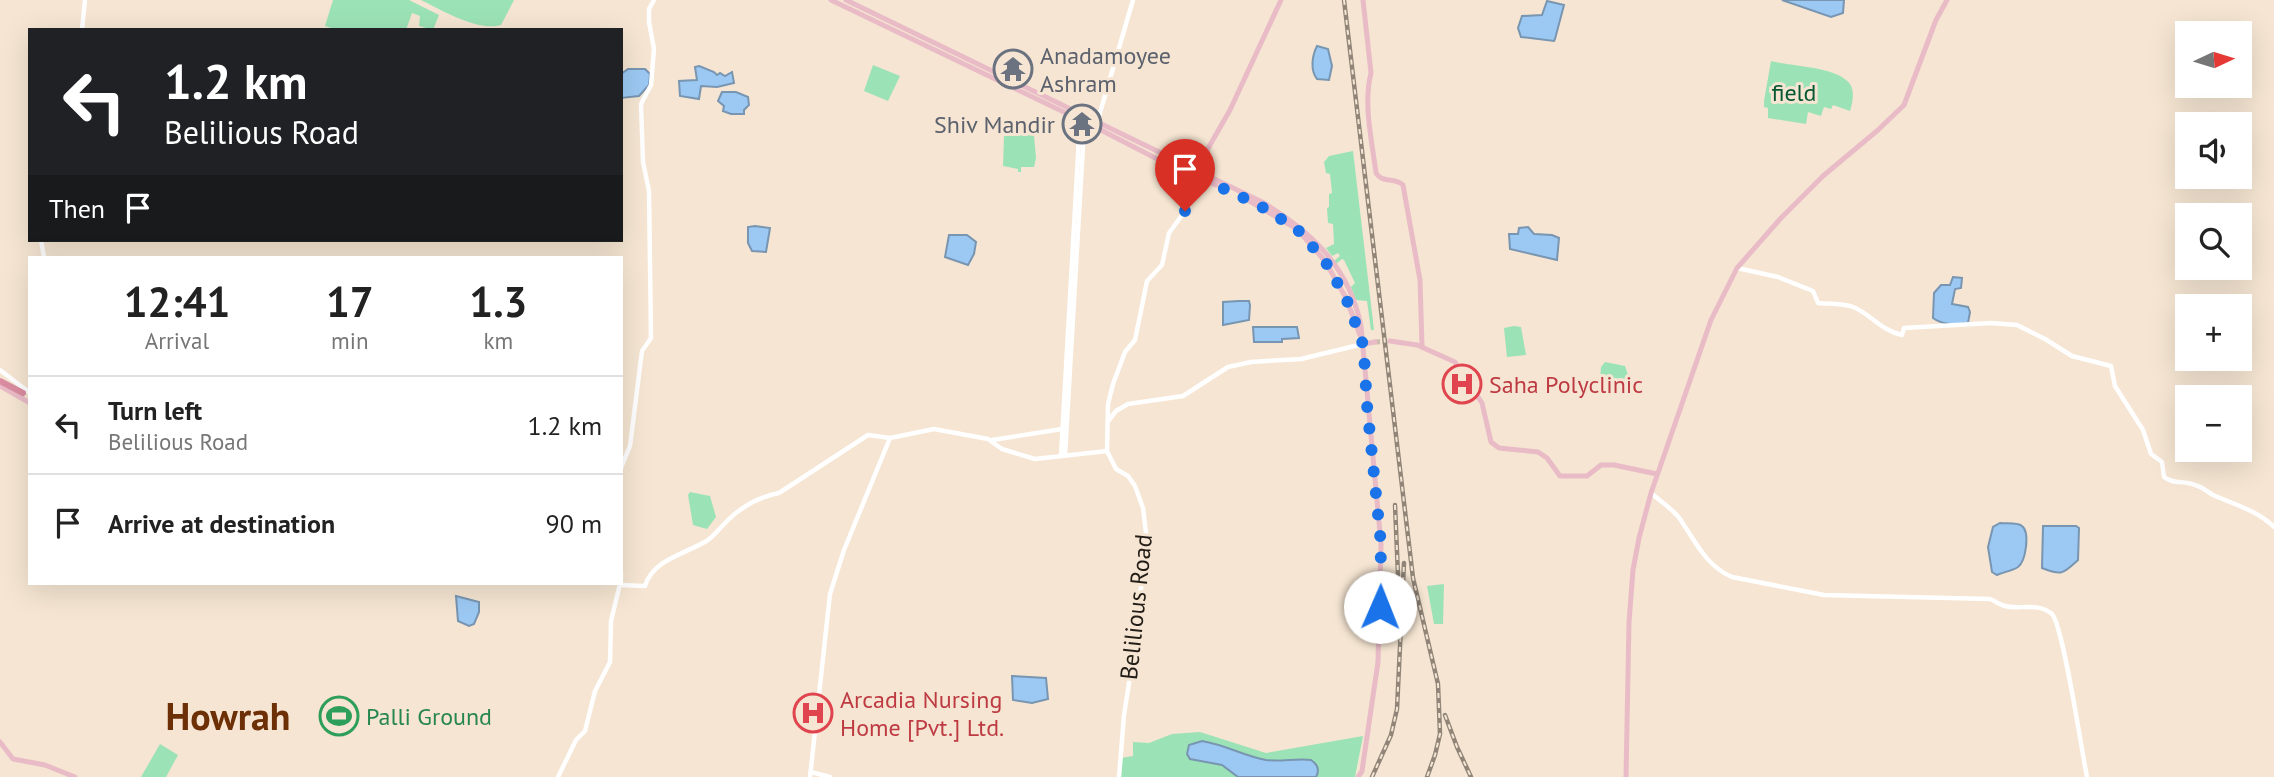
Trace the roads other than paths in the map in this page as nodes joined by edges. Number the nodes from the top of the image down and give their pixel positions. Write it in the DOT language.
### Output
graph roads {
  1 [pos="85,0"];
  2 [pos="654,0"];
  3 [pos="831,0"];
  4 [pos="846,0"];
  5 [pos="1133,0"];
  6 [pos="1281,0"];
  7 [pos="1363,0"];
  8 [pos="1947,0"];
  9 [pos="82,28"];
  10 [pos="1067,111"];
  11 [pos="1080,120"];
  12 [pos="1093,123"];
  13 [pos="1199,175"];
  14 [pos="1075,244"];
  15 [pos="1737,268"];
  16 [pos="1390,341"];
  17 [pos="1376,342"];
  18 [pos="1363,343"];
  19 [pos="1422,346"];
  20 [pos="0,370"];
  21 [pos="1,381"];
  22 [pos="28,397"];
  23 [pos="1108,422"];
  24 [pos="1062,429"];
  25 [pos="890,438"];
  26 [pos="991,440"];
  27 [pos="1107,451"];
  28 [pos="1063,456"];
  29 [pos="623,462"];
  30 [pos="1657,474"];
  31 [pos="1651,493"];
  32 [pos="2274,527"];
  33 [pos="623,580"];
  34 [pos="620,585"];
  35 [pos="0,742"];
  36 [pos="811,775"];
  37 [pos="75,777"];
  38 [pos="558,777"];
  39 [pos="830,777"];
  40 [pos="1119,777"];
  41 [pos="1358,777"];
  42 [pos="1626,777"];
  43 [pos="2087,777"];
  1 -- 9 [label="main road"];
  2 -- 29 [label="main road"];
  3 -- 10 [label="main road"];
  4 -- 10 [label="main road"];
  5 -- 12 [label="main road"];
  6 -- 13 [label="main road"];
  7 -- 19 [label="main road"];
  8 -- 15 [label="main road"];
  10 -- 11 [label="main road"];
  10 -- 12 [label="main road"];
  11 -- 12 [label="main road"];
  11 -- 14 [label="main road"];
  12 -- 13 [label="main road"];
  12 -- 14 [label="main road"];
  13 -- 18 [label="main road"];
  13 -- 23 [label="main road"];
  14 -- 24 [label="main road"];
  14 -- 28 [label="main road"];
  15 -- 30 [label="main road"];
  15 -- 32 [label="main road"];
  16 -- 19 [label="main road"];
  17 -- 18 [label="main road"];
  18 -- 23 [label="main road"];
  18 -- 41 [label="main road"];
  19 -- 30 [label="main road"];
  20 -- 22 [label="main road"];
  21 -- 22 [label="highway"];
  21 -- 22 [label="main road"];
  23 -- 27 [label="main road"];
  24 -- 26 [label="main road"];
  24 -- 28 [label="main road"];
  25 -- 26 [label="main road"];
  25 -- 33 [label="main road"];
  25 -- 36 [label="main road"];
  26 -- 28 [label="main road"];
  27 -- 28 [label="main road"];
  27 -- 40 [label="main road, Belilious Road"];
  30 -- 31 [label="main road"];
  31 -- 42 [label="main road"];
  31 -- 43 [label="main road"];
  34 -- 38 [label="main road"];
  35 -- 37 [label="main road"];
  36 -- 39 [label="main road"];
}
